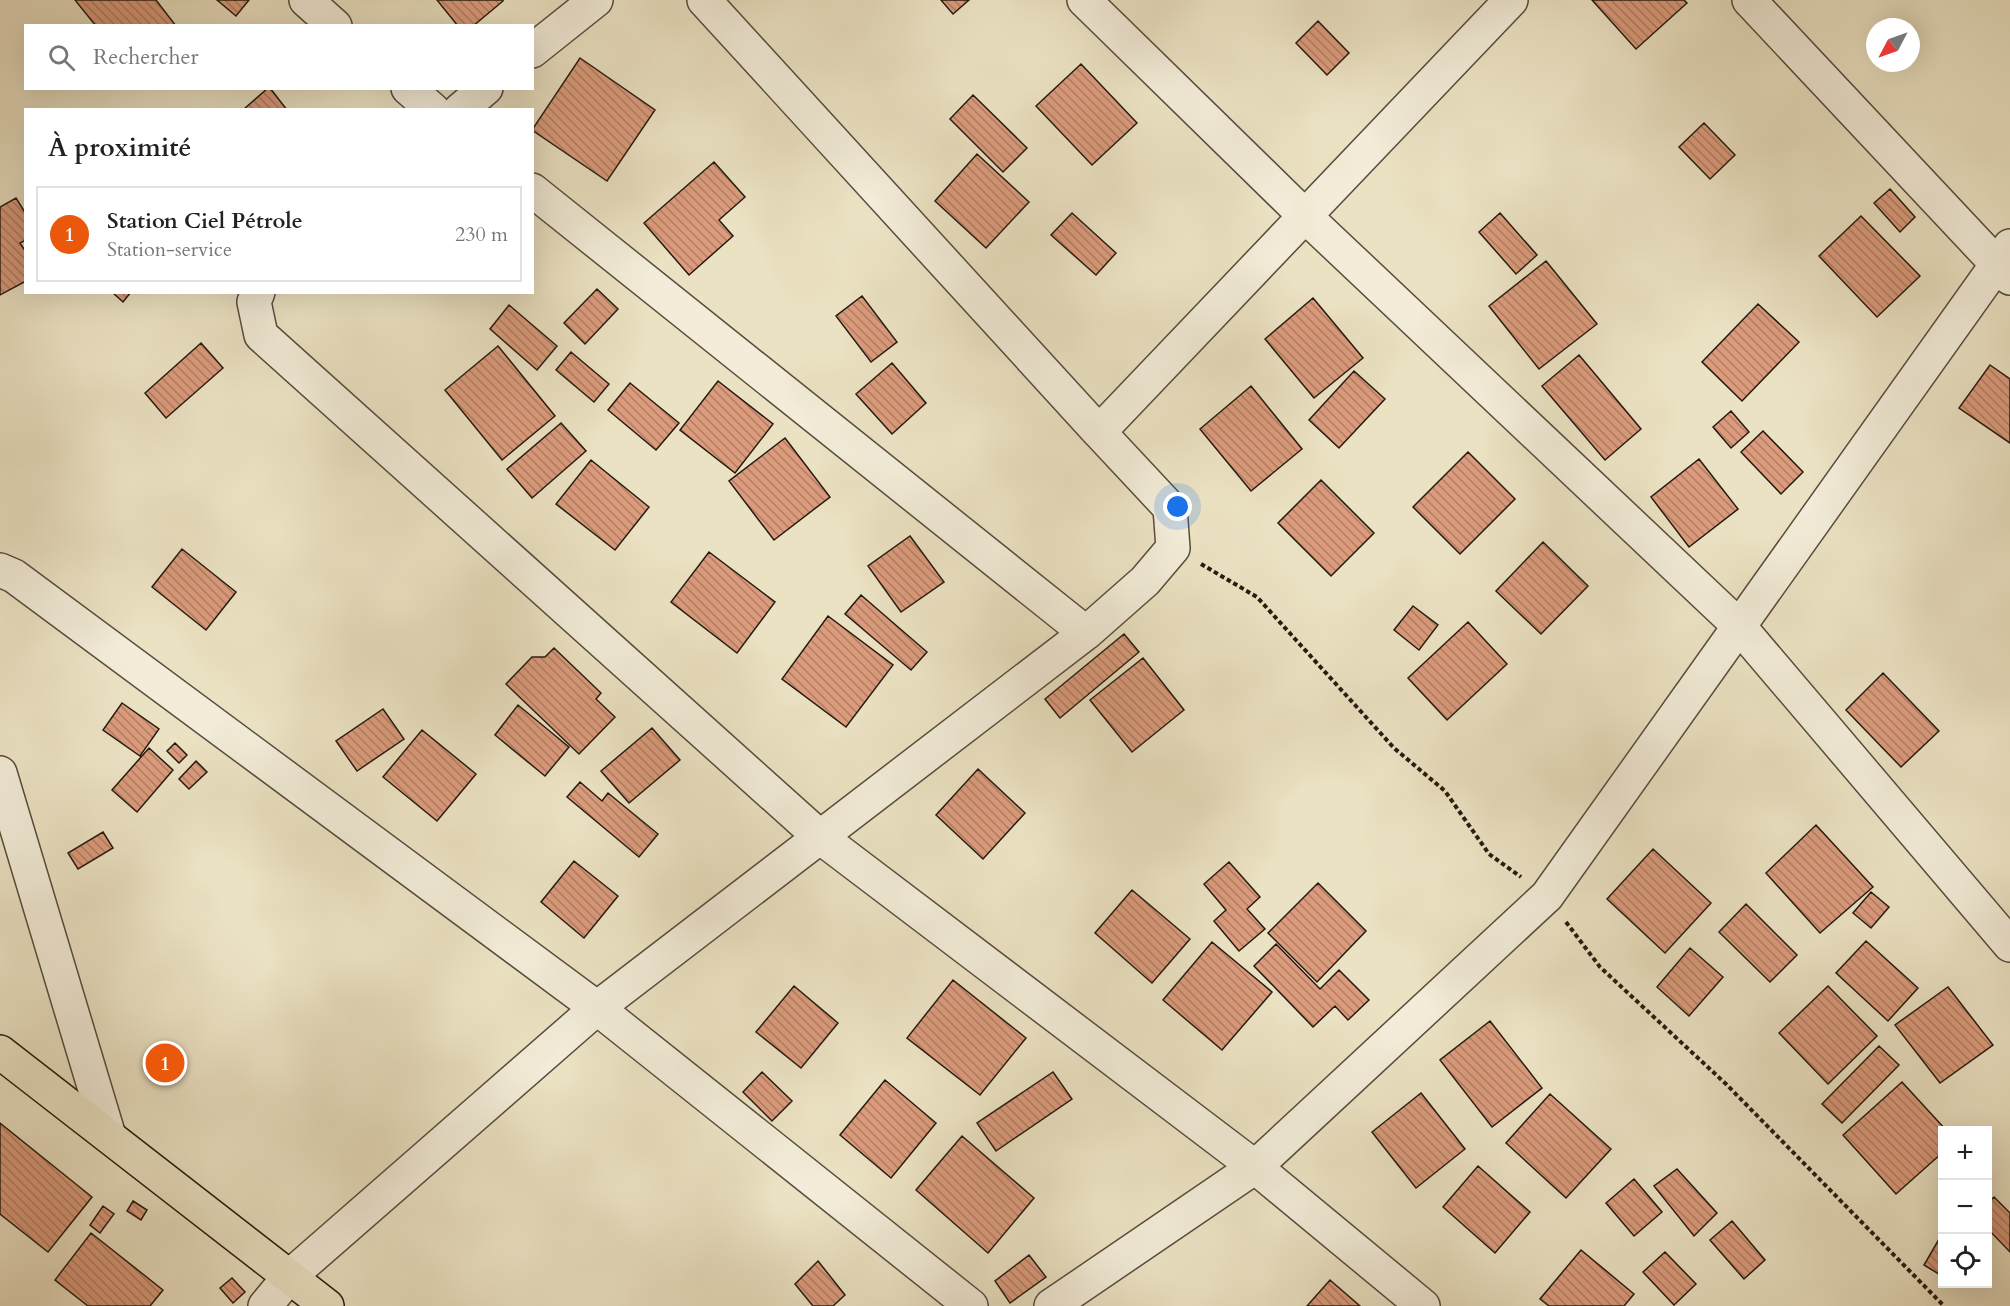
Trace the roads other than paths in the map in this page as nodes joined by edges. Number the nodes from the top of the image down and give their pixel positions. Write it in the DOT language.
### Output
graph roads {
  1 [pos="306,0"];
  2 [pos="596,0"];
  3 [pos="704,0"];
  4 [pos="1084,0"];
  5 [pos="1510,0"];
  6 [pos="1749,0"];
  7 [pos="333,24"];
  8 [pos="534,49"];
  9 [pos="410,90"];
  10 [pos="484,90"];
  11 [pos="431,108"];
  12 [pos="462,108"];
  13 [pos="534,192"];
  14 [pos="1305,216"];
  15 [pos="2006,263"];
  16 [pos="257,294"];
  17 [pos="1099,432"];
  18 [pos="0,570"];
  19 [pos="1738,625"];
  20 [pos="1086,633"];
  21 [pos="0,773"];
  22 [pos="820,837"];
  23 [pos="2010,945"];
  24 [pos="597,1008"];
  25 [pos="0,1052"];
  26 [pos="109,1136"];
  27 [pos="1255,1167"];
  28 [pos="290,1276"];
  29 [pos="265,1306"];
  30 [pos="327,1306"];
  31 [pos="971,1306"];
  32 [pos="1051,1306"];
  33 [pos="1423,1306"];
  1 -- 7 [label="street"];
  2 -- 8 [label="street"];
  3 -- 17 [label="street"];
  4 -- 14 [label="street"];
  5 -- 14 [label="street"];
  6 -- 15 [label="street"];
  9 -- 11 [label="street"];
  10 -- 12 [label="street"];
  13 -- 20 [label="street"];
  14 -- 17 [label="street"];
  14 -- 19 [label="street"];
  15 -- 19 [label="street"];
  16 -- 22 [label="street"];
  17 -- 20 [label="street"];
  18 -- 24 [label="street"];
  19 -- 23 [label="street"];
  19 -- 27 [label="street"];
  20 -- 22 [label="street"];
  21 -- 26 [label="street"];
  22 -- 24 [label="street"];
  22 -- 27 [label="street"];
  24 -- 28 [label="street"];
  24 -- 31 [label="street"];
  25 -- 26 [label="highway"];
  26 -- 28 [label="highway"];
  27 -- 32 [label="street"];
  27 -- 33 [label="street"];
  28 -- 29 [label="street"];
  28 -- 30 [label="highway"];
}
